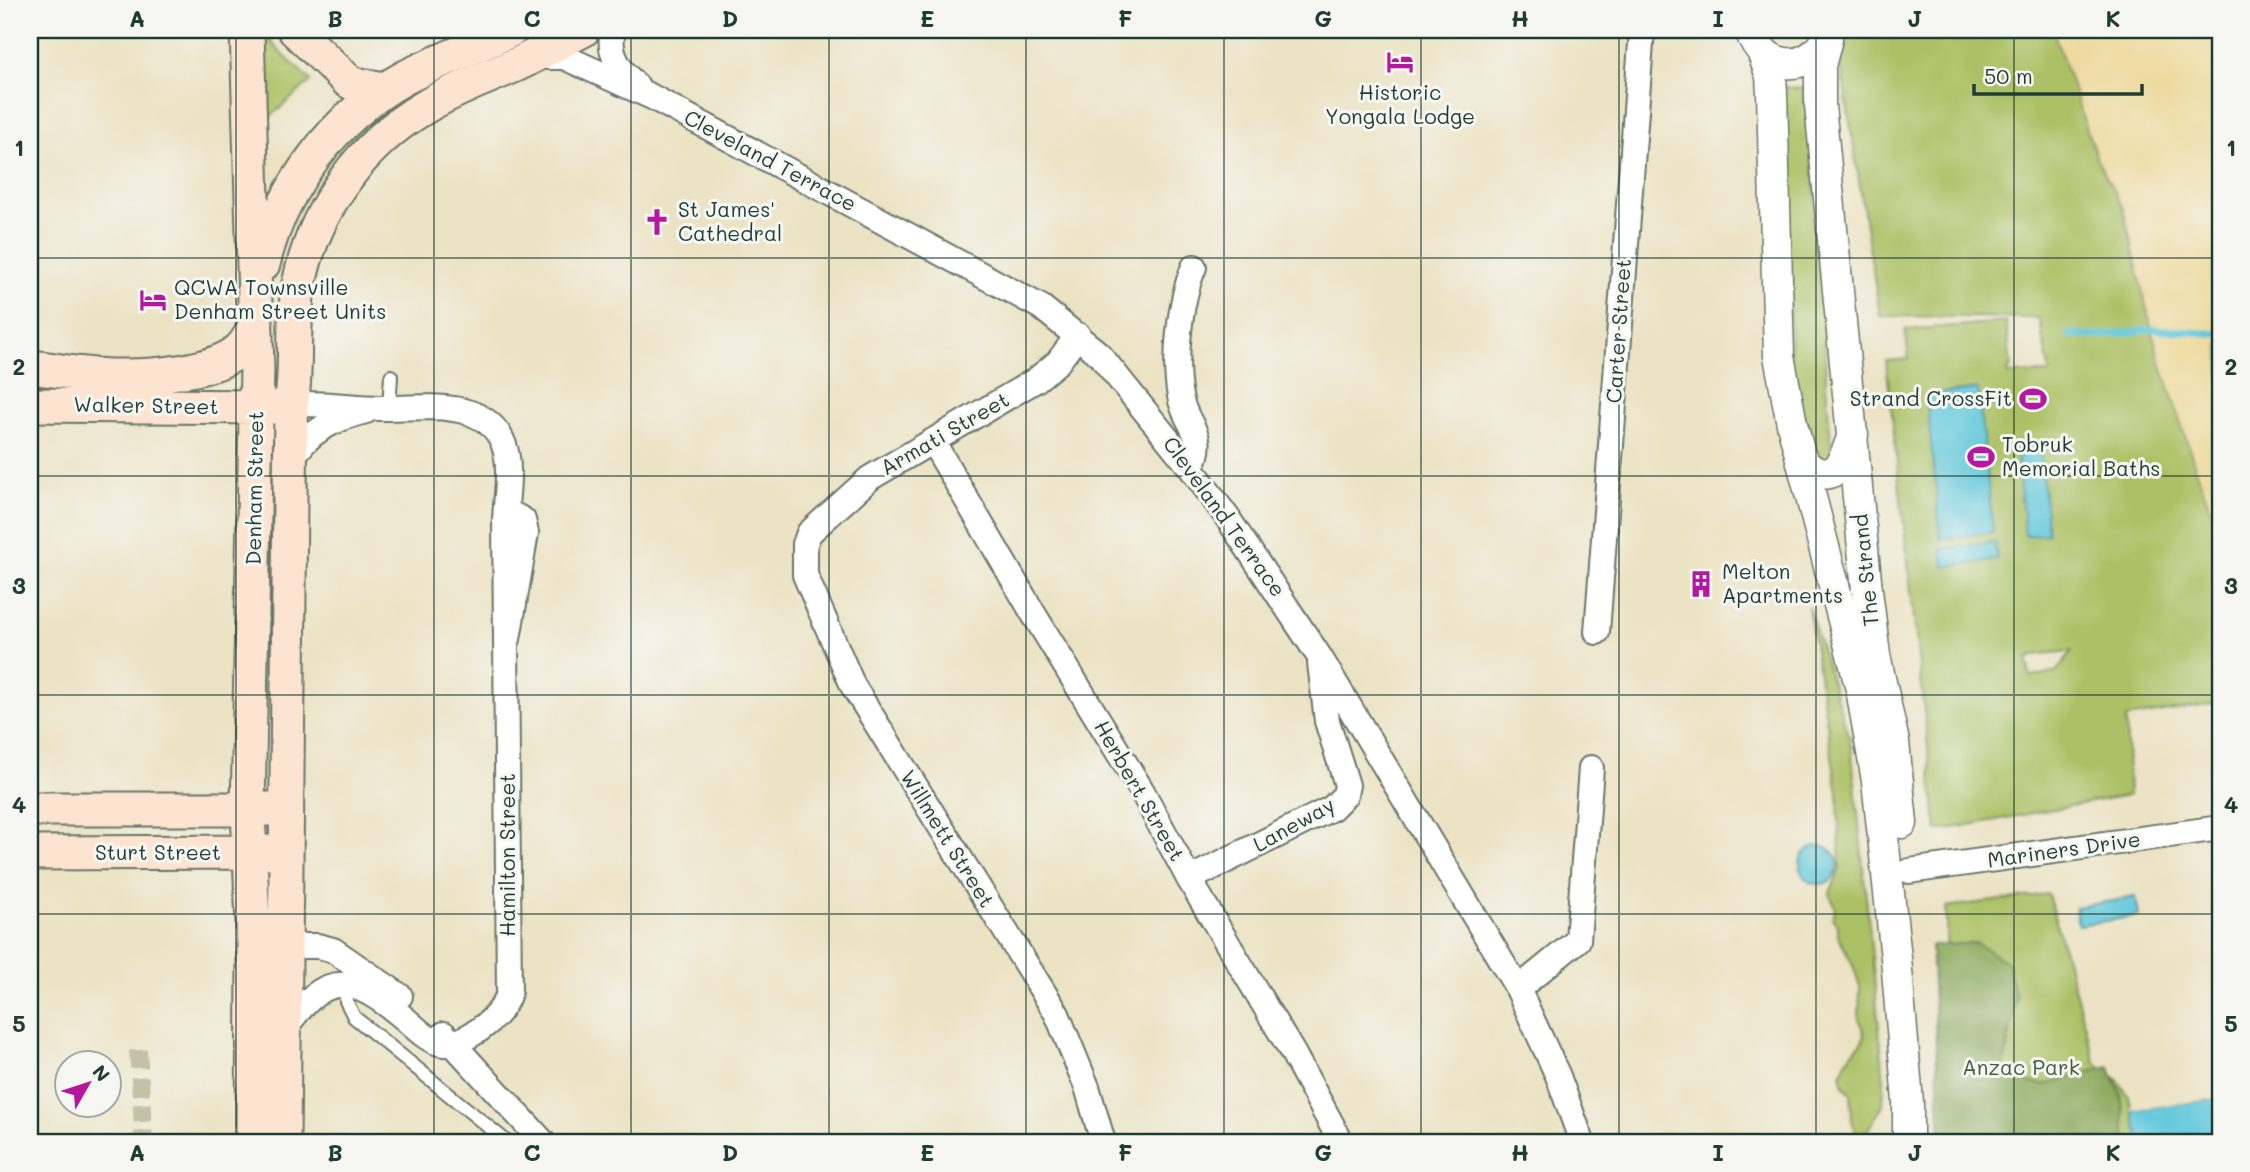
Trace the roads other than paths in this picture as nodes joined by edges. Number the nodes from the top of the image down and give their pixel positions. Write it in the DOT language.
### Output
graph roads {
  1 [pos="247,30"];
  2 [pos="295,30"];
  3 [pos="512,30"];
  4 [pos="583,30"];
  5 [pos="613,30"];
  6 [pos="1642,30"];
  7 [pos="1828,34"];
  8 [pos="1756,42"];
  9 [pos="522,61"];
  10 [pos="386,89"];
  11 [pos="652,97"];
  12 [pos="1194,267"];
  13 [pos="256,319"];
  14 [pos="1078,335"];
  15 [pos="30,367"];
  16 [pos="121,376"];
  17 [pos="391,376"];
  18 [pos="256,388"];
  19 [pos="295,403"];
  20 [pos="30,405"];
  21 [pos="385,408"];
  22 [pos="492,425"];
  23 [pos="1853,434"];
  24 [pos="933,442"];
  25 [pos="1800,454"];
  26 [pos="291,461"];
  27 [pos="1191,468"];
  28 [pos="809,533"];
  29 [pos="1597,632"];
  30 [pos="1319,656"];
  31 [pos="1591,768"];
  32 [pos="30,809"];
  33 [pos="286,809"];
  34 [pos="248,810"];
  35 [pos="2220,828"];
  36 [pos="286,850"];
  37 [pos="30,853"];
  38 [pos="249,853"];
  39 [pos="1899,872"];
  40 [pos="1189,879"];
  41 [pos="270,946"];
  42 [pos="350,974"];
  43 [pos="1518,989"];
  44 [pos="285,1028"];
  45 [pos="453,1043"];
  46 [pos="253,1142"];
  47 [pos="283,1142"];
  48 [pos="507,1142"];
  49 [pos="543,1142"];
  50 [pos="1103,1142"];
  51 [pos="1341,1142"];
  52 [pos="1582,1142"];
  53 [pos="1908,1142"];
  1 -- 13 [label="main road, Denham Street"];
  2 -- 10 [label="main road"];
  3 -- 10 [label="main road"];
  4 -- 9 [label="main road, Denham Street"];
  5 -- 11 [label="street, Cleveland Terrace"];
  6 -- 29 [label="street, Carter Street"];
  7 -- 8 [label="street"];
  7 -- 23 [label="street, The Strand"];
  8 -- 25 [label="street, The Strand"];
  9 -- 11 [label="street, Cleveland Terrace"];
  9 -- 19 [label="main road, Denham Street"];
  10 -- 13 [label="main road"];
  11 -- 14 [label="street, Cleveland Terrace"];
  12 -- 27 [label="street"];
  13 -- 16 [label="main road, Walker Street"];
  13 -- 18 [label="main road, Denham Street"];
  14 -- 24 [label="street, Armati Street"];
  14 -- 27 [label="street, Cleveland Terrace"];
  15 -- 16 [label="main road, Walker Street"];
  16 -- 18 [label="main road"];
  17 -- 21 [label="lane"];
  18 -- 19 [label="main road, Walker Street"];
  18 -- 20 [label="main road, Walker Street"];
  18 -- 34 [label="main road, Denham Street"];
  19 -- 21 [label="street, Walker Street"];
  19 -- 26 [label="main road, Denham Street"];
  21 -- 22 [label="street, Walker Street"];
  21 -- 26 [label="street, Walker Street"];
  22 -- 45 [label="street, Hamilton Street"];
  23 -- 25 [label="street"];
  23 -- 39 [label="street, The Strand"];
  24 -- 28 [label="street, Armati Street"];
  24 -- 40 [label="street, Herbert Street"];
  25 -- 39 [label="street, The Strand"];
  26 -- 33 [label="main road, Denham Street"];
  27 -- 30 [label="street, Cleveland Terrace"];
  28 -- 50 [label="street, Willmett Street"];
  30 -- 40 [label="street, Laneway"];
  30 -- 43 [label="street, Cleveland Terrace"];
  31 -- 43 [label="street"];
  32 -- 34 [label="main road, Sturt Street"];
  33 -- 34 [label="main road, Sturt Street"];
  33 -- 36 [label="main road, Denham Street"];
  34 -- 38 [label="main road, Denham Street"];
  35 -- 39 [label="street, Mariners Drive"];
  36 -- 38 [label="main road, Sturt Street"];
  36 -- 41 [label="main road, Denham Street"];
  37 -- 38 [label="main road, Sturt Street"];
  38 -- 41 [label="main road, Denham Street"];
  39 -- 53 [label="street, The Strand"];
  40 -- 51 [label="street, Herbert Street"];
  41 -- 42 [label="street"];
  41 -- 44 [label="main road, Denham Street"];
  41 -- 46 [label="main road, Denham Street"];
  42 -- 44 [label="street"];
  42 -- 45 [label="street"];
  42 -- 48 [label="lane"];
  43 -- 52 [label="street, Cleveland Terrace"];
  44 -- 47 [label="main road, Denham Street"];
  45 -- 49 [label="street"];
}
